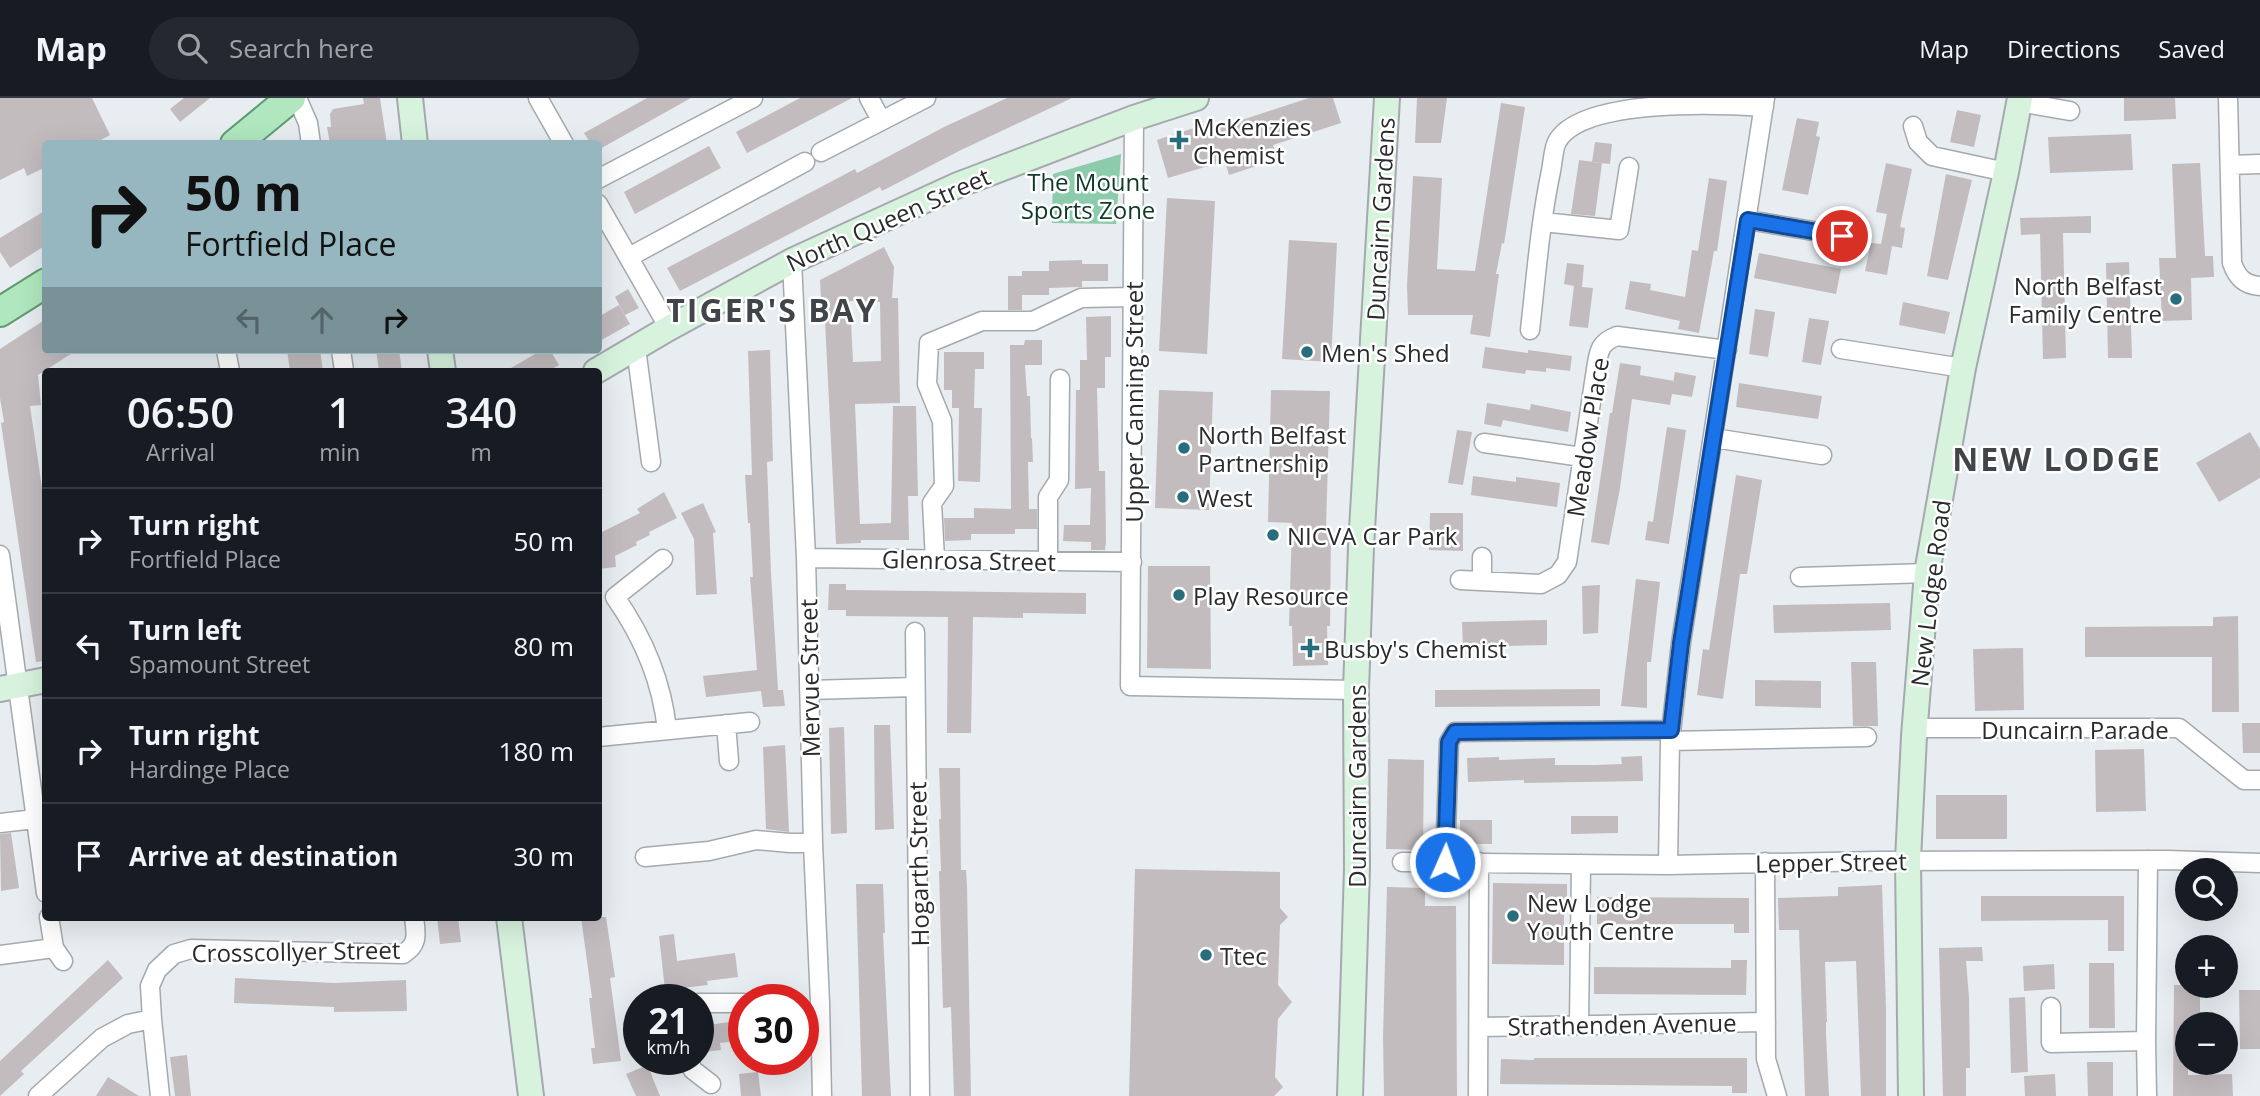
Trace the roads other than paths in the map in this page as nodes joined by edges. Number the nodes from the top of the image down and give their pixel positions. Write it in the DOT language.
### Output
graph roads {
  1 [pos="291,98"];
  2 [pos="297,98"];
  3 [pos="410,98"];
  4 [pos="538,98"];
  5 [pos="753,98"];
  6 [pos="869,98"];
  7 [pos="926,98"];
  8 [pos="1196,98"];
  9 [pos="2228,98"];
  10 [pos="2019,100"];
  11 [pos="1765,103"];
  12 [pos="1382,104"];
  13 [pos="2070,111"];
  14 [pos="1134,118"];
  15 [pos="881,120"];
  16 [pos="1913,126"];
  17 [pos="240,140"];
  18 [pos="310,140"];
  19 [pos="415,140"];
  20 [pos="562,140"];
  21 [pos="821,152"];
  22 [pos="805,162"];
  23 [pos="2260,164"];
  24 [pos="2230,165"];
  25 [pos="1629,167"];
  26 [pos="2006,172"];
  27 [pos="602,177"];
  28 [pos="602,211"];
  29 [pos="1748,220"];
  30 [pos="1543,222"];
  31 [pos="1861,239"];
  32 [pos="629,257"];
  33 [pos="792,261"];
  34 [pos="42,286"];
  35 [pos="2260,286"];
  36 [pos="1133,297"];
  37 [pos="0,312"];
  38 [pos="669,328"];
  39 [pos="1530,330"];
  40 [pos="636,348"];
  41 [pos="1841,349"];
  42 [pos="1727,350"];
  43 [pos="601,368"];
  44 [pos="1963,368"];
  45 [pos="1060,379"];
  46 [pos="1714,438"];
  47 [pos="1484,443"];
  48 [pos="1822,455"];
  49 [pos="1582,457"];
  50 [pos="651,462"];
  51 [pos="0,555"];
  52 [pos="1482,557"];
  53 [pos="806,558"];
  54 [pos="663,559"];
  55 [pos="935,559"];
  56 [pos="1048,561"];
  57 [pos="1132,562"];
  58 [pos="1927,573"];
  59 [pos="1800,576"];
  60 [pos="1460,580"];
  61 [pos="1482,581"];
  62 [pos="915,632"];
  63 [pos="42,681"];
  64 [pos="915,687"];
  65 [pos="9,688"];
  66 [pos="810,690"];
  67 [pos="1356,690"];
  68 [pos="750,722"];
  69 [pos="726,724"];
  70 [pos="1915,728"];
  71 [pos="667,730"];
  72 [pos="1670,736"];
  73 [pos="602,737"];
  74 [pos="1867,737"];
  75 [pos="729,761"];
  76 [pos="2260,780"];
  77 [pos="35,818"];
  78 [pos="0,823"];
  79 [pos="813,843"];
  80 [pos="645,857"];
  81 [pos="1908,860"];
  82 [pos="2148,860"];
  83 [pos="1402,862"];
  84 [pos="1445,862"];
  85 [pos="1479,862"];
  86 [pos="1765,862"];
  87 [pos="2260,863"];
  88 [pos="1581,864"];
  89 [pos="1668,865"];
  90 [pos="42,866"];
  91 [pos="50,921"];
  92 [pos="415,921"];
  93 [pos="509,921"];
  94 [pos="0,955"];
  95 [pos="812,984"];
  96 [pos="2051,1007"];
  97 [pos="152,1019"];
  98 [pos="1766,1022"];
  99 [pos="1579,1025"];
  100 [pos="1479,1027"];
  101 [pos="2146,1041"];
  102 [pos="819,1068"];
  103 [pos="699,1075"];
  104 [pos="711,1084"];
  105 [pos="38,1096"];
  106 [pos="160,1096"];
  107 [pos="531,1096"];
  108 [pos="822,1096"];
  109 [pos="920,1096"];
  110 [pos="1350,1096"];
  111 [pos="1478,1096"];
  112 [pos="1777,1096"];
  113 [pos="1910,1096"];
  114 [pos="2147,1096"];
  1 -- 17 [label="main road"];
  2 -- 18 [label="street"];
  3 -- 19 [label="street"];
  4 -- 20 [label="street"];
  5 -- 27 [label="street"];
  6 -- 15 [label="street"];
  7 -- 15 [label="street"];
  8 -- 14 [label="street, North Queen Street"];
  9 -- 24 [label="street"];
  10 -- 13 [label="street"];
  10 -- 26 [label="street, New Lodge Road"];
  11 -- 29 [label="street"];
  11 -- 30 [label="street"];
  12 -- 67 [label="street, Duncairn Gardens"];
  14 -- 33 [label="street, North Queen Street"];
  14 -- 36 [label="street, Upper Canning Street"];
  15 -- 21 [label="street"];
  16 -- 26 [label="street"];
  22 -- 32 [label="street"];
  23 -- 24 [label="street"];
  24 -- 35 [label="street"];
  25 -- 30 [label="street"];
  26 -- 44 [label="street, New Lodge Road"];
  28 -- 32 [label="street"];
  29 -- 31 [label="street"];
  29 -- 42 [label="street"];
  30 -- 39 [label="street"];
  32 -- 38 [label="street"];
  33 -- 38 [label="street, North Queen Street"];
  33 -- 53 [label="street, Mervue Street"];
  34 -- 37 [label="main road"];
  36 -- 55 [label="street"];
  36 -- 57 [label="street, Upper Canning Street"];
  38 -- 40 [label="street, North Queen Street"];
  40 -- 43 [label="street, North Queen Street"];
  40 -- 50 [label="street"];
  41 -- 44 [label="street"];
  42 -- 46 [label="street"];
  42 -- 49 [label="street, Meadow Place"];
  44 -- 58 [label="street, New Lodge Road"];
  45 -- 56 [label="street"];
  46 -- 48 [label="street"];
  46 -- 72 [label="street"];
  47 -- 49 [label="street"];
  49 -- 61 [label="street, Meadow Place"];
  51 -- 65 [label="street"];
  52 -- 61 [label="street"];
  53 -- 55 [label="street, Glenrosa Street"];
  53 -- 66 [label="street, Mervue Street"];
  54 -- 71 [label="street"];
  55 -- 56 [label="street, Glenrosa Street"];
  56 -- 57 [label="street, Glenrosa Street"];
  57 -- 67 [label="street, Upper Canning Street"];
  58 -- 59 [label="street"];
  58 -- 70 [label="street, New Lodge Road"];
  60 -- 61 [label="street, Meadow Place"];
  62 -- 64 [label="street, Hogarth Street"];
  63 -- 65 [label="street"];
  64 -- 66 [label="street"];
  64 -- 109 [label="street, Hogarth Street"];
  65 -- 77 [label="street"];
  66 -- 79 [label="street, Mervue Street"];
  67 -- 110 [label="street, Duncairn Gardens"];
  68 -- 69 [label="street"];
  69 -- 71 [label="street"];
  69 -- 75 [label="street"];
  70 -- 76 [label="street, Duncairn Parade"];
  70 -- 81 [label="street, New Lodge Road"];
  71 -- 73 [label="street"];
  72 -- 74 [label="street"];
  72 -- 84 [label="street"];
  72 -- 89 [label="street"];
  77 -- 78 [label="street"];
  77 -- 90 [label="street"];
  79 -- 80 [label="street"];
  79 -- 95 [label="street, Mervue Street"];
  81 -- 82 [label="street, Lepper Street"];
  81 -- 86 [label="street, Lepper Street"];
  81 -- 113 [label="street, New Lodge Road"];
  82 -- 87 [label="street, Lepper Street"];
  82 -- 101 [label="street"];
  83 -- 84 [label="street, Lepper Street"];
  84 -- 85 [label="street, Lepper Street"];
  85 -- 88 [label="street, Lepper Street"];
  85 -- 100 [label="street"];
  86 -- 89 [label="street, Lepper Street"];
  86 -- 98 [label="street"];
  88 -- 89 [label="street, Lepper Street"];
  88 -- 99 [label="street"];
  91 -- 94 [label="street"];
  92 -- 97 [label="street, Crosscollyer Street"];
  93 -- 107 [label="street"];
  96 -- 101 [label="street"];
  97 -- 105 [label="street"];
  97 -- 106 [label="street"];
  98 -- 99 [label="street, Strathenden Avenue"];
  98 -- 112 [label="street"];
  99 -- 100 [label="street, Strathenden Avenue"];
  100 -- 111 [label="street"];
  101 -- 114 [label="street"];
  102 -- 108 [label="street, Mervue Street"];
  103 -- 104 [label="street"];
}
